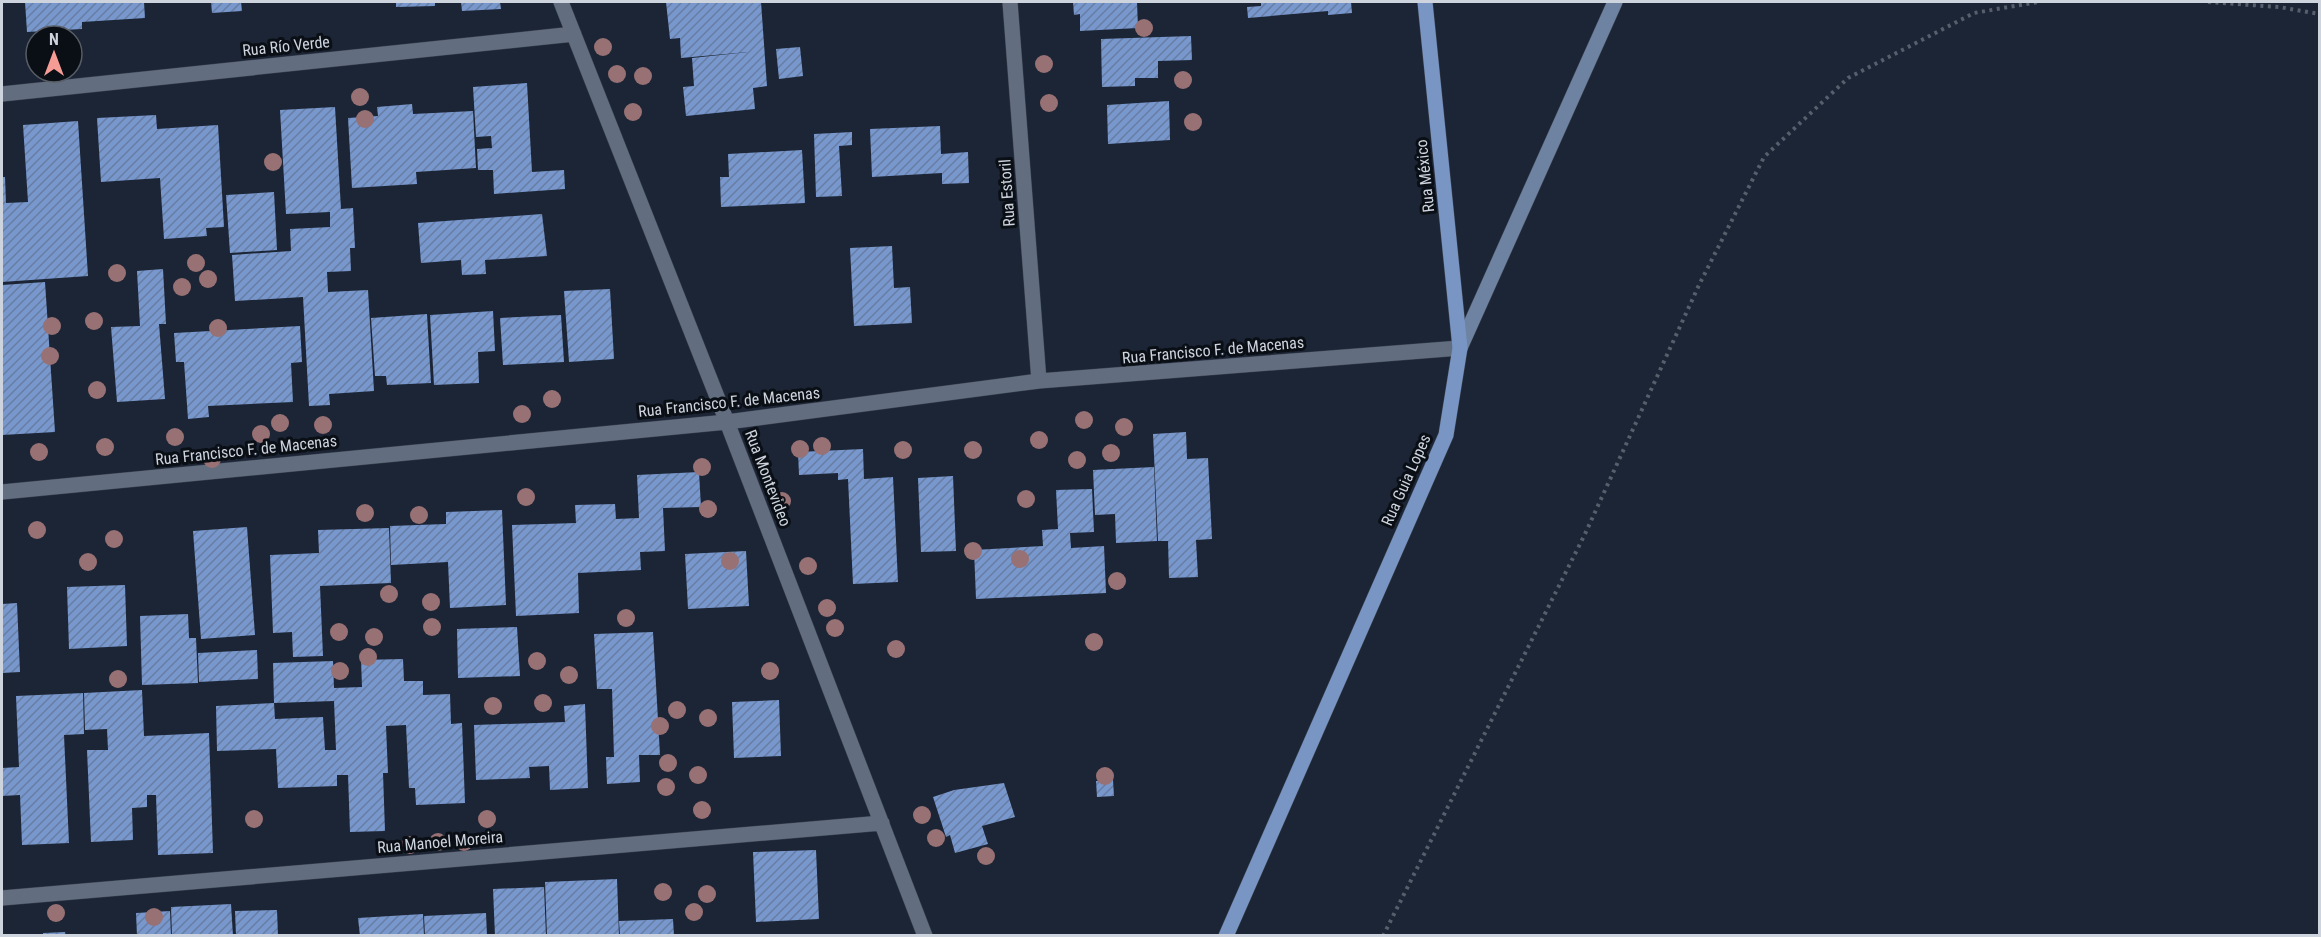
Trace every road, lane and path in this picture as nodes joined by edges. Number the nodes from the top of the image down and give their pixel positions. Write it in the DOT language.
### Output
graph roads {
  1 [pos="561,2"];
  2 [pos="570,2"];
  3 [pos="1010,2"];
  4 [pos="1425,2"];
  5 [pos="1615,2"];
  6 [pos="2038,2"];
  7 [pos="2208,2"];
  8 [pos="2319,14"];
  9 [pos="574,34"];
  10 [pos="2,94"];
  11 [pos="1460,348"];
  12 [pos="1039,381"];
  13 [pos="728,422"];
  14 [pos="2,492"];
  15 [pos="882,823"];
  16 [pos="2,898"];
  17 [pos="925,936"];
  18 [pos="1226,936"];
  19 [pos="1383,936"];
  1 -- 9 [label="street, Rua Montevideo"];
  2 -- 9 [label="street"];
  3 -- 12 [label="street, Rua Estoril"];
  4 -- 11 [label="main road, Rua México"];
  5 -- 11 [label="street, Rua Guia Lopes"];
  6 -- 19 [label="path"];
  7 -- 8 [label="path"];
  9 -- 10 [label="street, Rua Río Verde"];
  9 -- 13 [label="street, Rua Montevideo"];
  11 -- 12 [label="street, Rua Francisco F. de Macenas"];
  11 -- 18 [label="main road, Rua Guia Lopes"];
  12 -- 13 [label="street, Rua Francisco F. de Macenas"];
  13 -- 14 [label="street, Rua Francisco F. de Macenas"];
  13 -- 15 [label="street, Rua Montevideo"];
  15 -- 16 [label="street, Rua Manoel Moreira"];
  15 -- 17 [label="street, Rua Montevideo"];
}
